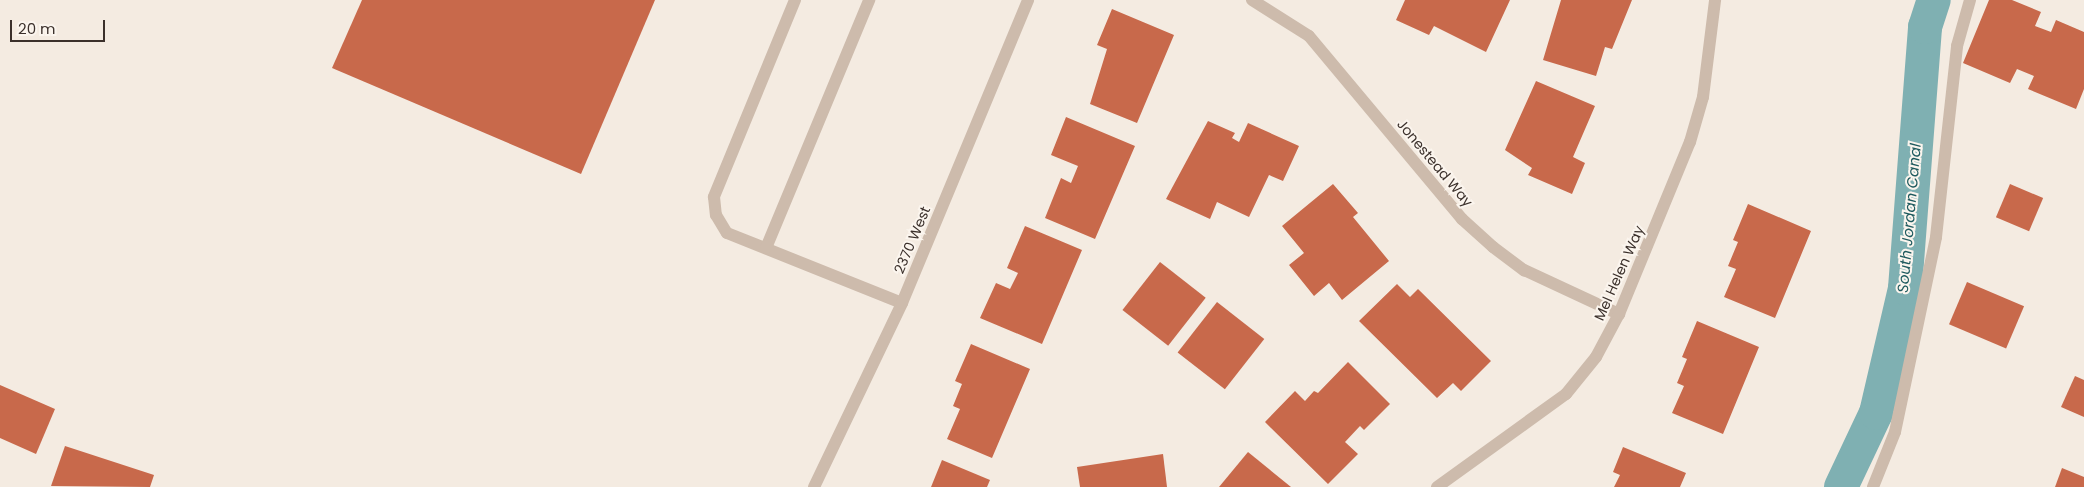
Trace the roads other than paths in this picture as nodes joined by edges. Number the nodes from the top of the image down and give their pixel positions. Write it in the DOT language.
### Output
graph roads {
  1 [pos="795,0"];
  2 [pos="869,0"];
  3 [pos="1028,0"];
  4 [pos="1252,0"];
  5 [pos="1715,0"];
  6 [pos="1970,0"];
  7 [pos="766,248"];
  8 [pos="902,303"];
  9 [pos="1619,314"];
  10 [pos="814,487"];
  11 [pos="1437,487"];
  12 [pos="1873,487"];
  1 -- 7 [label="street"];
  2 -- 7 [label="street"];
  3 -- 8 [label="street, 2370 West"];
  4 -- 9 [label="street, Jonestead Way"];
  5 -- 9 [label="street, Mel Helen Way"];
  6 -- 12 [label="street"];
  7 -- 8 [label="street"];
  8 -- 10 [label="street, 2370 West"];
  9 -- 11 [label="street, Mel Helen Way"];
}
